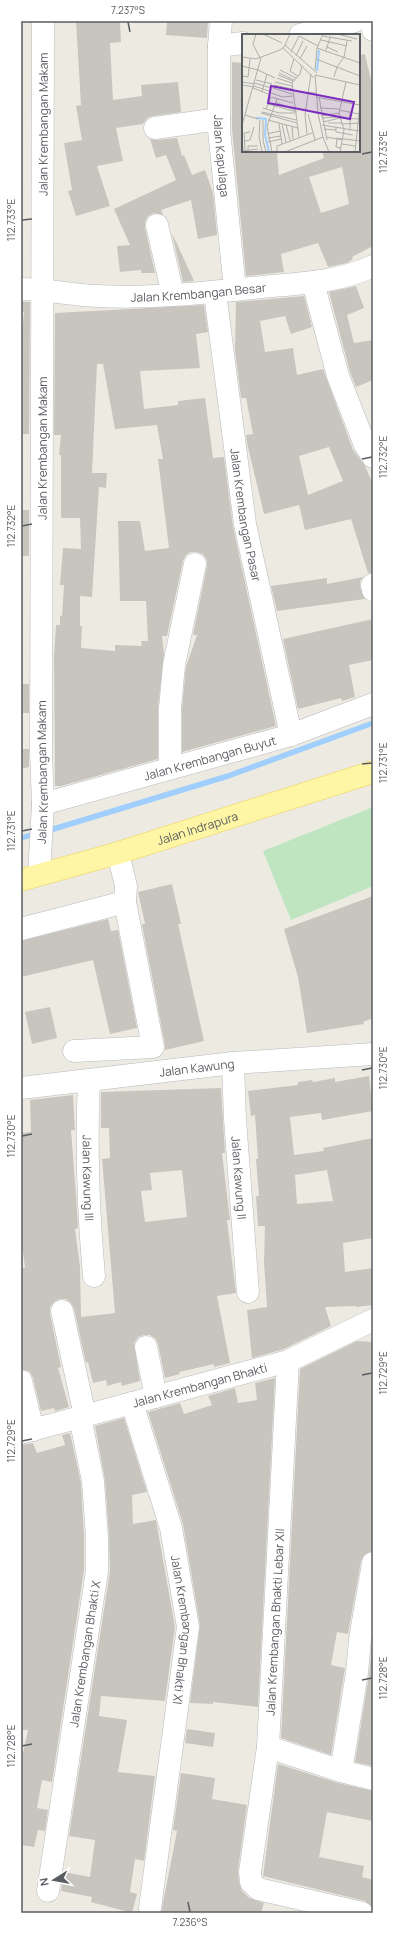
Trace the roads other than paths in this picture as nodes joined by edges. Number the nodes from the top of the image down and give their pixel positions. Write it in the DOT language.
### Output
graph roads {
  1 [pos="43,21"];
  2 [pos="221,21"];
  3 [pos="356,21"];
  4 [pos="371,21"];
  5 [pos="373,30"];
  6 [pos="304,34"];
  7 [pos="242,43"];
  8 [pos="219,46"];
  9 [pos="219,119"];
  10 [pos="155,128"];
  11 [pos="157,225"];
  12 [pos="373,266"];
  13 [pos="313,282"];
  14 [pos="21,289"];
  15 [pos="43,289"];
  16 [pos="225,291"];
  17 [pos="173,295"];
  18 [pos="373,457"];
  19 [pos="195,564"];
  20 [pos="373,704"];
  21 [pos="291,735"];
  22 [pos="170,768"];
  23 [pos="373,772"];
  24 [pos="42,812"];
  25 [pos="118,853"];
  26 [pos="30,878"];
  27 [pos="125,902"];
  28 [pos="21,929"];
  29 [pos="74,1051"];
  30 [pos="372,1058"];
  31 [pos="234,1063"];
  32 [pos="89,1080"];
  33 [pos="21,1088"];
  34 [pos="94,1276"];
  35 [pos="248,1292"];
  36 [pos="62,1311"];
  37 [pos="373,1320"];
  38 [pos="146,1346"];
  39 [pos="288,1361"];
  40 [pos="21,1381"];
  41 [pos="156,1396"];
  42 [pos="132,1403"];
  43 [pos="82,1417"];
  44 [pos="27,1431"];
  45 [pos="373,1563"];
  46 [pos="268,1748"];
  47 [pos="341,1771"];
  48 [pos="373,1779"];
  49 [pos="48,1891"];
  50 [pos="150,1908"];
  51 [pos="362,1913"];
  1 -- 15 [label="street, Jalan Krembangan Makam"];
  2 -- 8 [label="street, Jalan Kapulaga"];
  3 -- 6 [label="street"];
  4 -- 5 [label="street"];
  7 -- 8 [label="street"];
  8 -- 9 [label="street, Jalan Kapulaga"];
  9 -- 10 [label="street"];
  9 -- 16 [label="street, Jalan Kapulaga"];
  11 -- 17 [label="street"];
  12 -- 13 [label="street, Jalan Krembangan Besar"];
  13 -- 16 [label="street, Jalan Krembangan Besar"];
  13 -- 18 [label="street"];
  14 -- 15 [label="street, Jalan Krembangan Besar"];
  15 -- 17 [label="street, Jalan Krembangan Besar"];
  15 -- 24 [label="street, Jalan Krembangan Makam"];
  16 -- 17 [label="street, Jalan Krembangan Besar"];
  16 -- 21 [label="street, Jalan Krembangan Pasar"];
  19 -- 22 [label="street"];
  20 -- 21 [label="street, Jalan Krembangan Buyut"];
  21 -- 22 [label="street, Jalan Krembangan Buyut"];
  22 -- 24 [label="street, Jalan Krembangan Buyut"];
  23 -- 25 [label="main road, Jalan Indrapura"];
  24 -- 26 [label="street, Jalan Krembangan Makam"];
  25 -- 26 [label="main road, Jalan Indrapura"];
  25 -- 27 [label="street"];
  27 -- 28 [label="street"];
  27 -- 29 [label="street"];
  30 -- 31 [label="street, Jalan Kawung"];
  31 -- 32 [label="street, Jalan Kawung"];
  31 -- 35 [label="street, Jalan Kawung II"];
  32 -- 33 [label="street, Jalan Kawung"];
  32 -- 34 [label="street, Jalan Kawung III"];
  36 -- 43 [label="street, Jalan Krembangan Bhakti X"];
  37 -- 39 [label="street, Jalan Krembangan Bhakti"];
  38 -- 41 [label="street"];
  39 -- 41 [label="street, Jalan Krembangan Bhakti"];
  39 -- 46 [label="street, Jalan Krembangan Bhakti Lebar XII"];
  40 -- 44 [label="street"];
  41 -- 42 [label="street, Jalan Krembangan Bhakti"];
  42 -- 43 [label="street, Jalan Krembangan Bhakti"];
  42 -- 50 [label="street, Jalan Krembangan Bhakti XI"];
  43 -- 44 [label="street, Jalan Krembangan Bhakti"];
  43 -- 49 [label="street, Jalan Krembangan Bhakti X"];
  45 -- 47 [label="street"];
  46 -- 47 [label="street"];
  46 -- 51 [label="street, Jalan Krembangan Bhakti Lebar XII"];
  47 -- 48 [label="street"];
}
